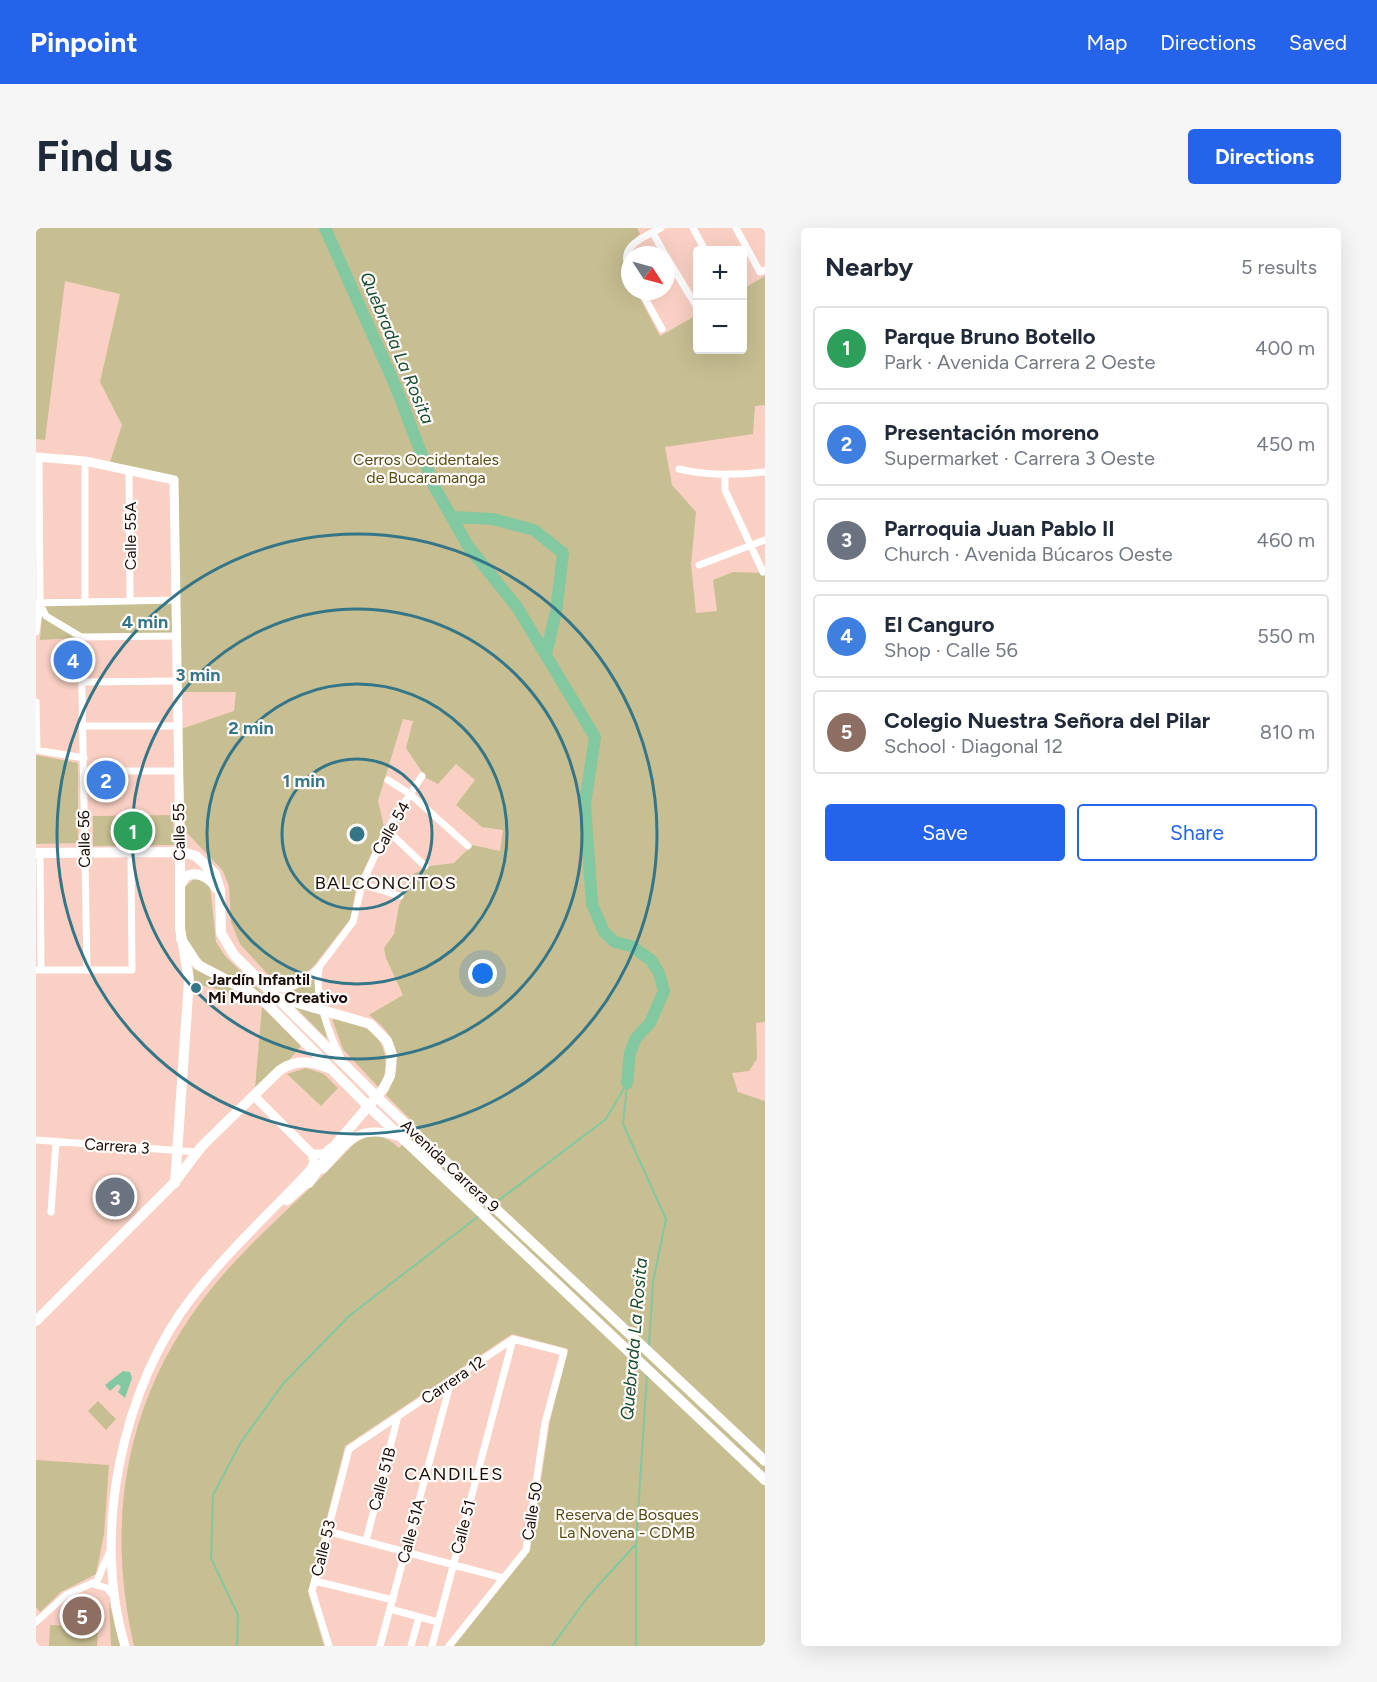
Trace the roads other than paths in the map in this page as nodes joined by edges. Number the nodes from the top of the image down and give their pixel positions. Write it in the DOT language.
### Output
graph roads {
  1 [pos="661,228"];
  2 [pos="693,228"];
  3 [pos="736,228"];
  4 [pos="653,233"];
  5 [pos="633,246"];
  6 [pos="660,246"];
  7 [pos="703,246"];
  8 [pos="675,271"];
  9 [pos="763,271"];
  10 [pos="646,300"];
  11 [pos="693,302"];
  12 [pos="662,329"];
  13 [pos="38,457"];
  14 [pos="85,461"];
  15 [pos="680,469"];
  16 [pos="129,470"];
  17 [pos="765,472"];
  18 [pos="725,476"];
  19 [pos="765,540"];
  20 [pos="751,545"];
  21 [pos="699,566"];
  22 [pos="763,572"];
  23 [pos="175,600"];
  24 [pos="130,601"];
  25 [pos="85,602"];
  26 [pos="38,603"];
  27 [pos="36,632"];
  28 [pos="175,636"];
  29 [pos="81,637"];
  30 [pos="176,681"];
  31 [pos="84,682"];
  32 [pos="36,702"];
  33 [pos="84,726"];
  34 [pos="176,726"];
  35 [pos="36,750"];
  36 [pos="84,758"];
  37 [pos="84,771"];
  38 [pos="178,771"];
  39 [pos="422,776"];
  40 [pos="388,780"];
  41 [pos="410,794"];
  42 [pos="387,830"];
  43 [pos="468,846"];
  44 [pos="180,851"];
  45 [pos="85,852"];
  46 [pos="131,852"];
  47 [pos="38,853"];
  48 [pos="425,866"];
  49 [pos="180,885"];
  50 [pos="362,885"];
  51 [pos="400,896"];
  52 [pos="220,900"];
  53 [pos="182,939"];
  54 [pos="320,966"];
  55 [pos="39,970"];
  56 [pos="87,970"];
  57 [pos="262,984"];
  58 [pos="274,996"];
  59 [pos="325,1011"];
  60 [pos="344,1065"];
  61 [pos="330,1069"];
  62 [pos="254,1096"];
  63 [pos="402,1139"];
  64 [pos="36,1140"];
  65 [pos="56,1142"];
  66 [pos="336,1144"];
  67 [pos="178,1151"];
  68 [pos="197,1152"];
  69 [pos="312,1154"];
  70 [pos="174,1183"];
  71 [pos="309,1183"];
  72 [pos="272,1211"];
  73 [pos="51,1212"];
  74 [pos="36,1321"];
  75 [pos="513,1339"];
  76 [pos="451,1381"];
  77 [pos="398,1416"];
  78 [pos="349,1449"];
  79 [pos="765,1461"];
  80 [pos="765,1480"];
  81 [pos="327,1531"];
  82 [pos="112,1536"];
  83 [pos="366,1541"];
  84 [pos="405,1552"];
  85 [pos="453,1564"];
  86 [pos="503,1578"];
  87 [pos="315,1581"];
  88 [pos="93,1584"];
  89 [pos="393,1600"];
  90 [pos="116,1601"];
  91 [pos="390,1609"];
  92 [pos="419,1617"];
  93 [pos="36,1622"];
  94 [pos="438,1622"];
  95 [pos="125,1646"];
  96 [pos="329,1646"];
  97 [pos="380,1646"];
  98 [pos="411,1646"];
  99 [pos="432,1646"];
  100 [pos="449,1646"];
  1 -- 4 [label="street"];
  2 -- 7 [label="street"];
  3 -- 9 [label="street"];
  4 -- 5 [label="street"];
  4 -- 6 [label="street"];
  8 -- 11 [label="street"];
  10 -- 12 [label="street"];
  13 -- 14 [label="street"];
  13 -- 26 [label="street"];
  14 -- 16 [label="street"];
  14 -- 25 [label="street"];
  15 -- 18 [label="street"];
  16 -- 23 [label="street, Calle 55"];
  16 -- 24 [label="street, Calle 55A"];
  17 -- 18 [label="street"];
  18 -- 20 [label="street"];
  19 -- 20 [label="street"];
  20 -- 21 [label="street"];
  20 -- 22 [label="street"];
  23 -- 24 [label="street"];
  23 -- 28 [label="street, Calle 55"];
  24 -- 25 [label="street"];
  25 -- 26 [label="street"];
  26 -- 27 [label="street"];
  26 -- 29 [label="street"];
  28 -- 29 [label="street"];
  28 -- 30 [label="street, Calle 55"];
  29 -- 31 [label="street, Calle 56"];
  30 -- 31 [label="street"];
  30 -- 34 [label="street, Calle 55"];
  31 -- 33 [label="street, Calle 56"];
  32 -- 35 [label="street"];
  33 -- 34 [label="street"];
  33 -- 36 [label="street, Calle 56"];
  34 -- 38 [label="street, Calle 55"];
  35 -- 36 [label="street"];
  36 -- 37 [label="street, Calle 56"];
  37 -- 38 [label="street"];
  37 -- 45 [label="street, Calle 56"];
  38 -- 44 [label="street, Calle 55"];
  39 -- 41 [label="street, Calle 54"];
  40 -- 41 [label="street"];
  41 -- 42 [label="street, Calle 54"];
  41 -- 43 [label="street"];
  42 -- 48 [label="street"];
  42 -- 50 [label="street, Calle 54"];
  44 -- 46 [label="main road"];
  44 -- 49 [label="main road, Calle 55"];
  44 -- 52 [label="main road, Avenida Carrera 9"];
  45 -- 46 [label="main road"];
  45 -- 47 [label="main road"];
  45 -- 56 [label="street, Calle 56"];
  46 -- 56 [label="street"];
  47 -- 55 [label="street"];
  49 -- 52 [label="main road"];
  49 -- 53 [label="main road, Calle 55"];
  50 -- 51 [label="street"];
  50 -- 54 [label="street, Calle 54"];
  52 -- 57 [label="main road, Avenida Carrera 9"];
  53 -- 61 [label="main road, Avenida Carrera 9"];
  53 -- 67 [label="main road, Calle 55"];
  54 -- 57 [label="street, Calle 54"];
  54 -- 59 [label="street"];
  55 -- 56 [label="street"];
  57 -- 58 [label="main road, Avenida Carrera 9"];
  58 -- 59 [label="main road"];
  58 -- 60 [label="main road, Avenida Carrera 9"];
  59 -- 60 [label="street"];
  59 -- 66 [label="main road"];
  60 -- 79 [label="main road, Avenida Carrera 9"];
  61 -- 62 [label="main road"];
  61 -- 63 [label="main road, Avenida Carrera 9"];
  62 -- 68 [label="main road"];
  62 -- 69 [label="street"];
  63 -- 71 [label="street"];
  63 -- 80 [label="main road, Avenida Carrera 9"];
  64 -- 65 [label="street, Carrera 3"];
  65 -- 67 [label="street, Carrera 3"];
  65 -- 73 [label="street"];
  66 -- 69 [label="street"];
  66 -- 71 [label="main road"];
  67 -- 68 [label="street, Carrera 3"];
  67 -- 70 [label="main road, Calle 55"];
  68 -- 70 [label="main road"];
  69 -- 72 [label="street"];
  70 -- 74 [label="main road"];
  71 -- 72 [label="street"];
  72 -- 82 [label="street"];
  75 -- 76 [label="street, Carrera 12"];
  75 -- 85 [label="street, Calle 51"];
  75 -- 86 [label="street, Calle 50"];
  76 -- 77 [label="street, Carrera 12"];
  76 -- 84 [label="street, Calle 51A"];
  77 -- 78 [label="street, Carrera 12"];
  77 -- 83 [label="street, Calle 51B"];
  78 -- 81 [label="street, Calle 53"];
  81 -- 83 [label="street"];
  81 -- 87 [label="street, Calle 53"];
  82 -- 88 [label="street"];
  82 -- 90 [label="street"];
  83 -- 84 [label="street"];
  84 -- 85 [label="street"];
  84 -- 89 [label="street, Calle 51A"];
  85 -- 86 [label="street"];
  85 -- 94 [label="street, Calle 51"];
  86 -- 100 [label="street, Calle 50"];
  87 -- 89 [label="street"];
  87 -- 96 [label="street, Calle 53"];
  88 -- 90 [label="street"];
  88 -- 93 [label="street"];
  89 -- 91 [label="street, Calle 51A"];
  90 -- 95 [label="street"];
  91 -- 92 [label="street"];
  91 -- 97 [label="street, Calle 51A"];
  92 -- 94 [label="street"];
  92 -- 98 [label="street"];
  94 -- 99 [label="street, Calle 51"];
}
